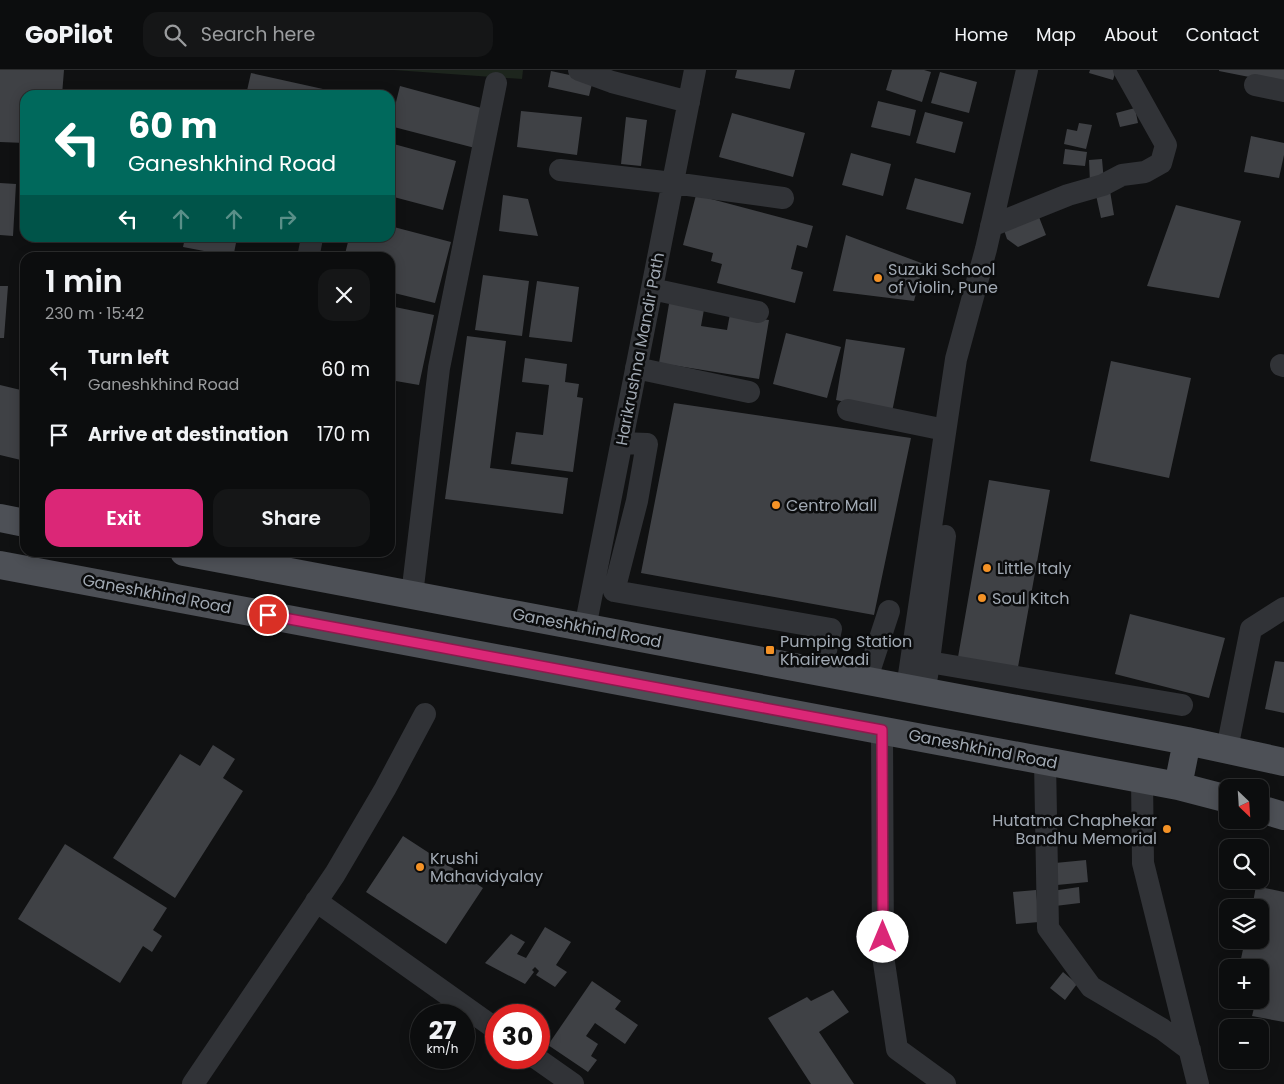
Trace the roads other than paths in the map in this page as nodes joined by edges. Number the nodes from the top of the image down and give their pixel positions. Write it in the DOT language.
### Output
graph roads {
  1 [pos="579,70"];
  2 [pos="695,70"];
  3 [pos="1027,70"];
  4 [pos="1124,70"];
  5 [pos="496,83"];
  6 [pos="1254,84"];
  7 [pos="1284,91"];
  8 [pos="689,102"];
  9 [pos="560,170"];
  10 [pos="673,183"];
  11 [pos="783,198"];
  12 [pos="991,226"];
  13 [pos="652,289"];
  14 [pos="758,312"];
  15 [pos="636,368"];
  16 [pos="749,392"];
  17 [pos="848,410"];
  18 [pos="945,430"];
  19 [pos="622,443"];
  20 [pos="952,474"];
  21 [pos="0,518"];
  22 [pos="20,522"];
  23 [pos="242,558"];
  24 [pos="0,565"];
  25 [pos="412,595"];
  26 [pos="1284,608"];
  27 [pos="889,611"];
  28 [pos="585,628"];
  29 [pos="929,662"];
  30 [pos="821,672"];
  31 [pos="1028,678"];
  32 [pos="866,681"];
  33 [pos="916,690"];
  34 [pos="1182,705"];
  35 [pos="1024,710"];
  36 [pos="425,714"];
  37 [pos="882,730"];
  38 [pos="1187,740"];
  39 [pos="1226,749"];
  40 [pos="1045,761"];
  41 [pos="1284,762"];
  42 [pos="1142,779"];
  43 [pos="1178,786"];
  44 [pos="1219,797"];
  45 [pos="1269,812"];
  46 [pos="1284,816"];
  47 [pos="316,901"];
  48 [pos="485,1021"];
  49 [pos="1190,1050"];
  50 [pos="550,1068"];
  51 [pos="193,1084"];
  52 [pos="574,1084"];
  53 [pos="945,1084"];
  54 [pos="1198,1084"];
  1 -- 8 [label="street"];
  2 -- 8 [label="street, Harikrushna Mandir Path"];
  3 -- 12 [label="street"];
  4 -- 12 [label="street"];
  5 -- 25 [label="street"];
  6 -- 7 [label="street"];
  8 -- 10 [label="street, Harikrushna Mandir Path"];
  9 -- 10 [label="street"];
  10 -- 11 [label="street"];
  10 -- 13 [label="street, Harikrushna Mandir Path"];
  12 -- 18 [label="street"];
  13 -- 14 [label="street"];
  13 -- 15 [label="street, Harikrushna Mandir Path"];
  15 -- 16 [label="street"];
  15 -- 19 [label="street, Harikrushna Mandir Path"];
  17 -- 18 [label="street"];
  18 -- 33 [label="street"];
  19 -- 28 [label="street, Harikrushna Mandir Path"];
  19 -- 30 [label="street"];
  20 -- 29 [label="street"];
  21 -- 22 [label="main road"];
  23 -- 25 [label="main road, Ganeshkhind Road"];
  24 -- 37 [label="main road, Ganeshkhind Road"];
  25 -- 28 [label="main road, Ganeshkhind Road"];
  26 -- 39 [label="street"];
  27 -- 32 [label="street"];
  28 -- 30 [label="main road, Ganeshkhind Road"];
  29 -- 31 [label="street"];
  29 -- 33 [label="street"];
  30 -- 32 [label="main road, Ganeshkhind Road"];
  31 -- 34 [label="street"];
  31 -- 35 [label="street"];
  32 -- 33 [label="main road, Ganeshkhind Road"];
  33 -- 35 [label="main road, Ganeshkhind Road"];
  35 -- 38 [label="main road, Ganeshkhind Road"];
  36 -- 47 [label="street"];
  37 -- 40 [label="main road, Ganeshkhind Road"];
  37 -- 53 [label="street"];
  38 -- 39 [label="main road, Ganeshkhind Road"];
  38 -- 43 [label="main road"];
  39 -- 41 [label="main road, Ganeshkhind Road"];
  40 -- 42 [label="main road, Ganeshkhind Road"];
  40 -- 49 [label="street"];
  42 -- 43 [label="main road, Ganeshkhind Road"];
  42 -- 49 [label="street"];
  43 -- 44 [label="main road, Ganeshkhind Road"];
  45 -- 46 [label="main road"];
  47 -- 48 [label="street"];
  47 -- 51 [label="street"];
  49 -- 54 [label="street"];
  50 -- 52 [label="street"];
}
